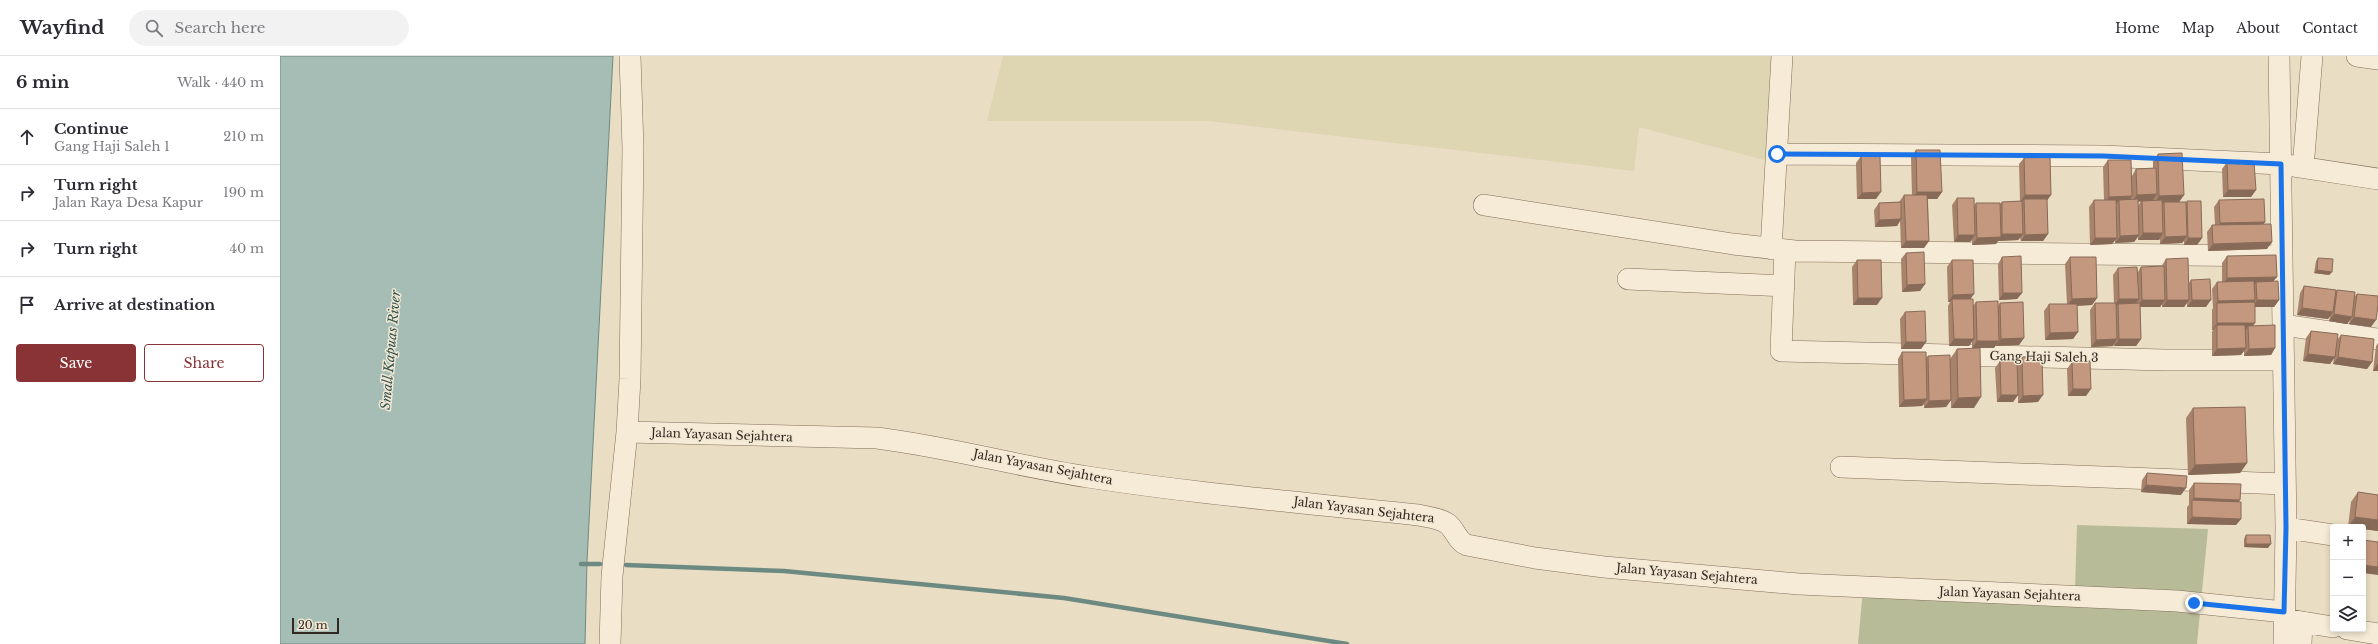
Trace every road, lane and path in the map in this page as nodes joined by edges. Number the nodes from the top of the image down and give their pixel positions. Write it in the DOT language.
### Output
graph roads {
  1 [pos="630,56"];
  2 [pos="1782,56"];
  3 [pos="2278,56"];
  4 [pos="2312,56"];
  5 [pos="2357,56"];
  6 [pos="2378,59"];
  7 [pos="1777,154"];
  8 [pos="2304,156"];
  9 [pos="2281,164"];
  10 [pos="2378,179"];
  11 [pos="1484,205"];
  12 [pos="1778,250"];
  13 [pos="2281,256"];
  14 [pos="1628,279"];
  15 [pos="1784,286"];
  16 [pos="2283,325"];
  17 [pos="2378,339"];
  18 [pos="2282,360"];
  19 [pos="627,432"];
  20 [pos="1841,467"];
  21 [pos="2284,484"];
  22 [pos="2286,528"];
  23 [pos="2330,535"];
  24 [pos="2290,618"];
  25 [pos="2330,626"];
  26 [pos="2366,632"];
  27 [pos="2378,634"];
  28 [pos="610,644"];
  29 [pos="2284,644"];
  30 [pos="2301,644"];
  1 -- 19 [label="street"];
  2 -- 7 [label="street"];
  3 -- 9 [label="street"];
  4 -- 8 [label="street"];
  5 -- 6 [label="street"];
  7 -- 9 [label="street"];
  7 -- 12 [label="street"];
  9 -- 10 [label="street"];
  9 -- 13 [label="street"];
  11 -- 12 [label="street"];
  12 -- 13 [label="street"];
  12 -- 15 [label="street"];
  13 -- 16 [label="street"];
  14 -- 15 [label="street"];
  15 -- 18 [label="street, Gang Haji Saleh 3"];
  16 -- 17 [label="street"];
  16 -- 18 [label="street"];
  18 -- 21 [label="street"];
  19 -- 24 [label="street, Jalan Yayasan Sejahtera"];
  19 -- 28 [label="street"];
  20 -- 21 [label="street"];
  21 -- 22 [label="street"];
  22 -- 23 [label="street"];
  22 -- 24 [label="street"];
  24 -- 25 [label="street, Jalan Yayasan Sejahtera"];
  24 -- 29 [label="street"];
  24 -- 30 [label="street"];
  26 -- 27 [label="street"];
}
